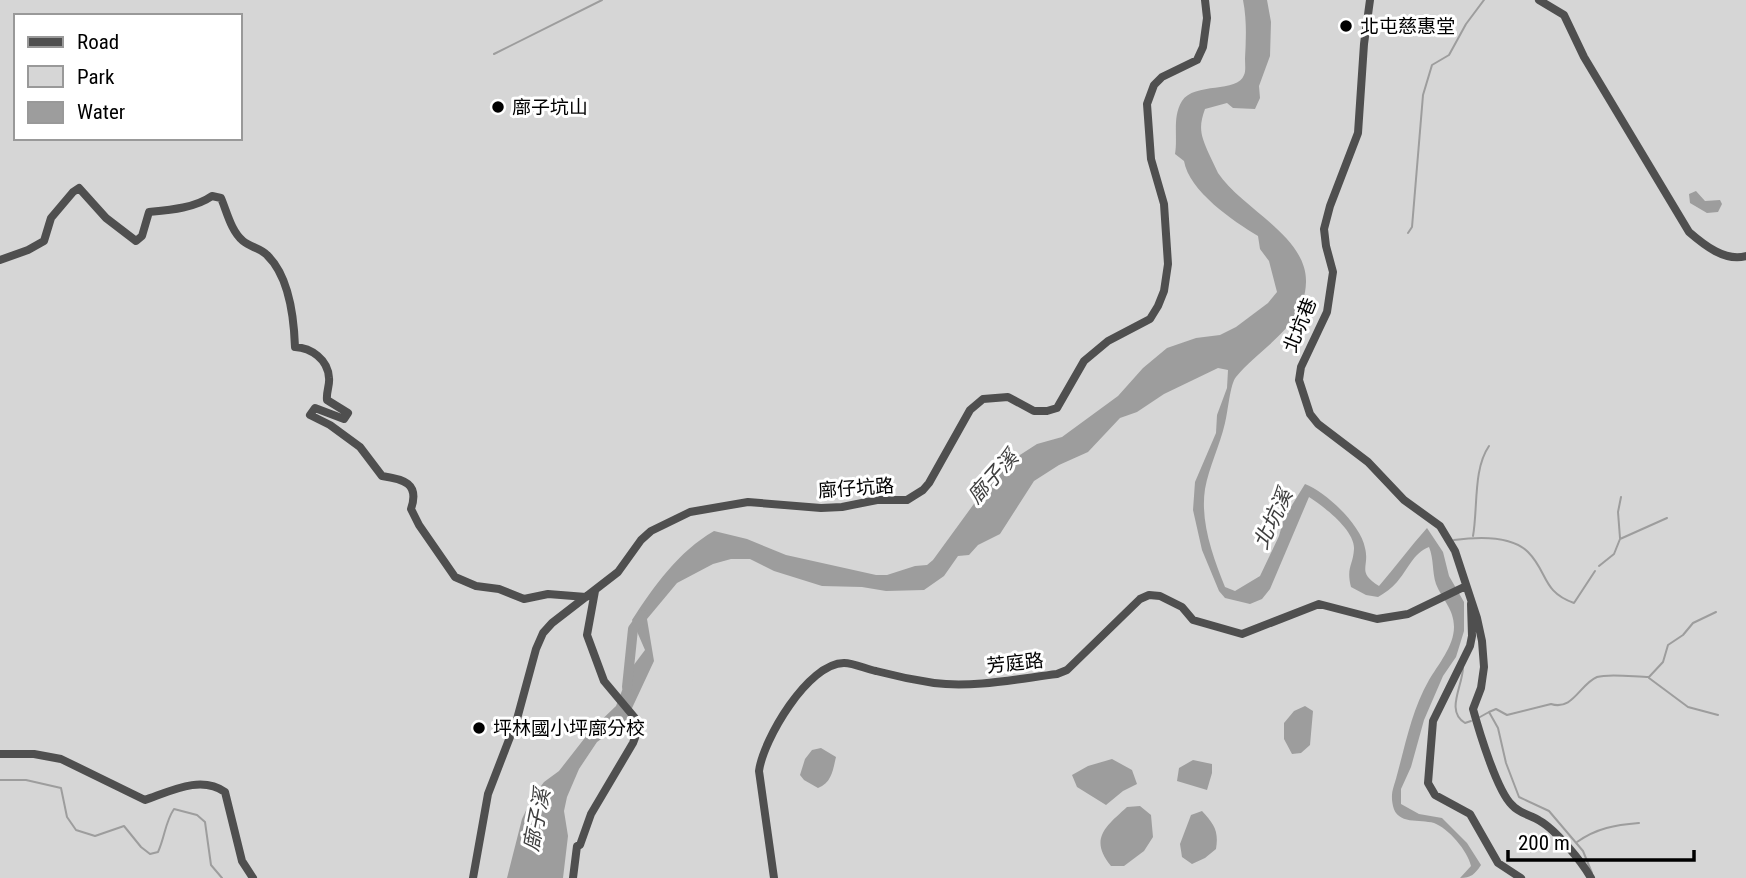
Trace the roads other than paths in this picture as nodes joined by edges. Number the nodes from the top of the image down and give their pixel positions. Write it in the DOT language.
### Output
graph roads {
  1 [pos="1206,0"];
  2 [pos="1370,0"];
  3 [pos="1539,0"];
  4 [pos="1746,256"];
  5 [pos="0,260"];
  6 [pos="1466,586"];
  7 [pos="596,591"];
  8 [pos="586,597"];
  9 [pos="1471,601"];
  10 [pos="0,754"];
  11 [pos="253,878"];
  12 [pos="473,878"];
  13 [pos="573,878"];
  14 [pos="774,878"];
  15 [pos="1521,878"];
  16 [pos="1591,878"];
  1 -- 7 [label="street, 廍仔坑路"];
  2 -- 6 [label="street, 北坑巷"];
  3 -- 4 [label="street"];
  5 -- 8 [label="street"];
  6 -- 9 [label="street, 北坑巷"];
  6 -- 14 [label="street, 芳庭路"];
  7 -- 8 [label="street, 廍仔坑路"];
  7 -- 13 [label="street"];
  8 -- 12 [label="street, 廍仔坑路"];
  9 -- 15 [label="street, 北坑巷"];
  9 -- 16 [label="street, 北坑巷"];
  10 -- 11 [label="street"];
}
